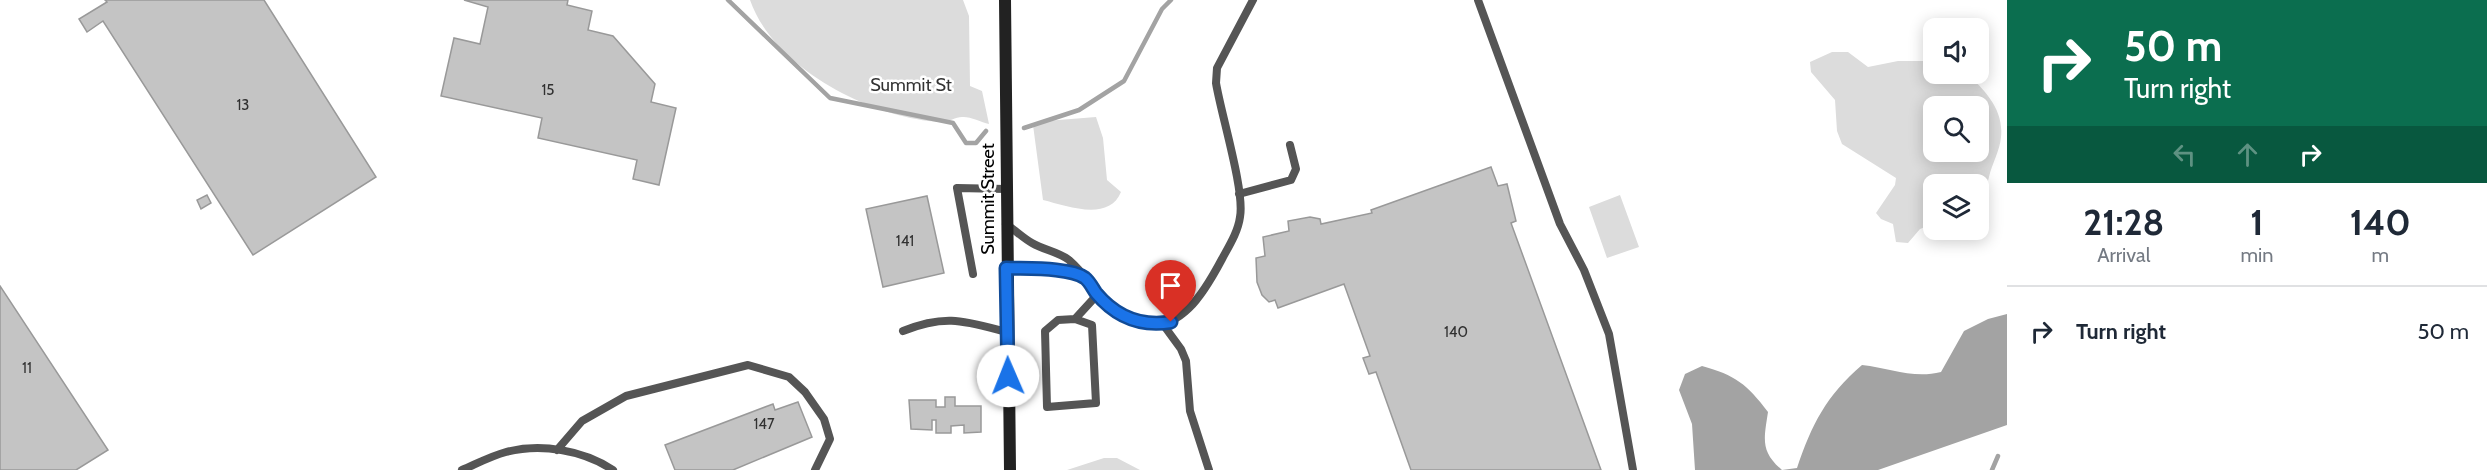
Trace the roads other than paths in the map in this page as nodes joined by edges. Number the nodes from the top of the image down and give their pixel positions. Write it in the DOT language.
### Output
graph roads {
  1 [pos="1005,0"];
  2 [pos="1253,0"];
  3 [pos="1478,0"];
  4 [pos="1290,145"];
  5 [pos="1006,189"];
  6 [pos="1239,194"];
  7 [pos="1006,224"];
  8 [pos="1006,268"];
  9 [pos="974,274"];
  10 [pos="1084,278"];
  11 [pos="1097,295"];
  12 [pos="1075,319"];
  13 [pos="1162,323"];
  14 [pos="903,331"];
  15 [pos="1007,332"];
  16 [pos="556,450"];
  17 [pos="462,470"];
  18 [pos="613,470"];
  19 [pos="815,470"];
  20 [pos="1010,470"];
  21 [pos="1209,470"];
  22 [pos="1633,470"];
  1 -- 5 [label="main road, Summit Street"];
  2 -- 6 [label="lane"];
  3 -- 22 [label="lane"];
  4 -- 6 [label="lane"];
  5 -- 7 [label="main road, Summit Street"];
  5 -- 9 [label="lane"];
  6 -- 13 [label="lane"];
  7 -- 8 [label="main road, Summit Street"];
  7 -- 10 [label="lane"];
  8 -- 10 [label="lane"];
  8 -- 15 [label="main road, Summit Street"];
  10 -- 11 [label="lane"];
  11 -- 12 [label="lane"];
  11 -- 13 [label="lane"];
  12 -- 12 [label="lane"];
  13 -- 21 [label="lane"];
  14 -- 15 [label="lane"];
  15 -- 20 [label="main road, Summit Street"];
  16 -- 17 [label="lane"];
  16 -- 18 [label="lane"];
  16 -- 19 [label="lane"];
}
